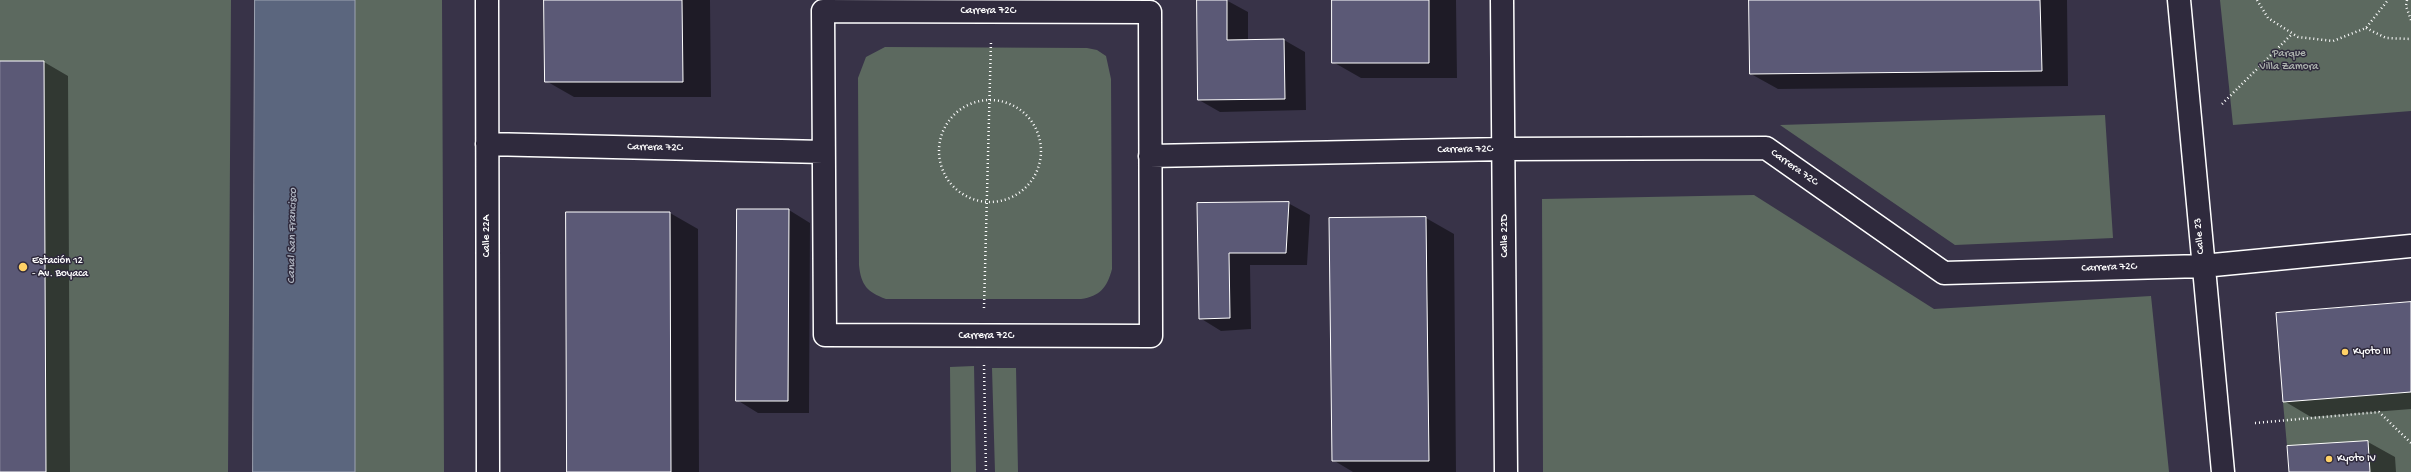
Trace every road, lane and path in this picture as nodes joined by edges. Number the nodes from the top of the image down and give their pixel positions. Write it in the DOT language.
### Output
graph roads {
  1 [pos="487,0"];
  2 [pos="1502,0"];
  3 [pos="2179,0"];
  4 [pos="2257,0"];
  5 [pos="2388,0"];
  6 [pos="2407,0"];
  7 [pos="2411,20"];
  8 [pos="2366,28"];
  9 [pos="2292,34"];
  10 [pos="991,39"];
  11 [pos="2411,39"];
  12 [pos="990,100"];
  13 [pos="2222,104"];
  14 [pos="487,144"];
  15 [pos="1504,149"];
  16 [pos="823,152"];
  17 [pos="1150,156"];
  18 [pos="987,201"];
  19 [pos="2411,246"];
  20 [pos="2203,266"];
  21 [pos="984,304"];
  22 [pos="984,359"];
  23 [pos="2255,423"];
  24 [pos="2411,443"];
  25 [pos="488,472"];
  26 [pos="986,472"];
  27 [pos="1506,472"];
  28 [pos="2223,472"];
  1 -- 14 [label="street, Calle 22A"];
  2 -- 15 [label="street, Calle 22D"];
  3 -- 20 [label="street, Calle 23"];
  4 -- 9 [label="path"];
  5 -- 8 [label="path"];
  6 -- 7 [label="path"];
  8 -- 9 [label="path"];
  8 -- 11 [label="path"];
  9 -- 13 [label="path"];
  10 -- 12 [label="path"];
  12 -- 18 [label="path"];
  12 -- 18 [label="path"];
  12 -- 18 [label="path"];
  14 -- 16 [label="street, Carrera 72C"];
  14 -- 25 [label="street, Calle 22A"];
  15 -- 17 [label="street, Carrera 72C"];
  15 -- 20 [label="street, Carrera 72C"];
  15 -- 27 [label="street, Calle 22D"];
  16 -- 17 [label="street, Carrera 72C"];
  16 -- 17 [label="street, Carrera 72C"];
  18 -- 21 [label="path"];
  19 -- 20 [label="street, Carrera 72C"];
  20 -- 28 [label="street, Calle 23"];
  22 -- 26 [label="path"];
  23 -- 24 [label="path"];
}
